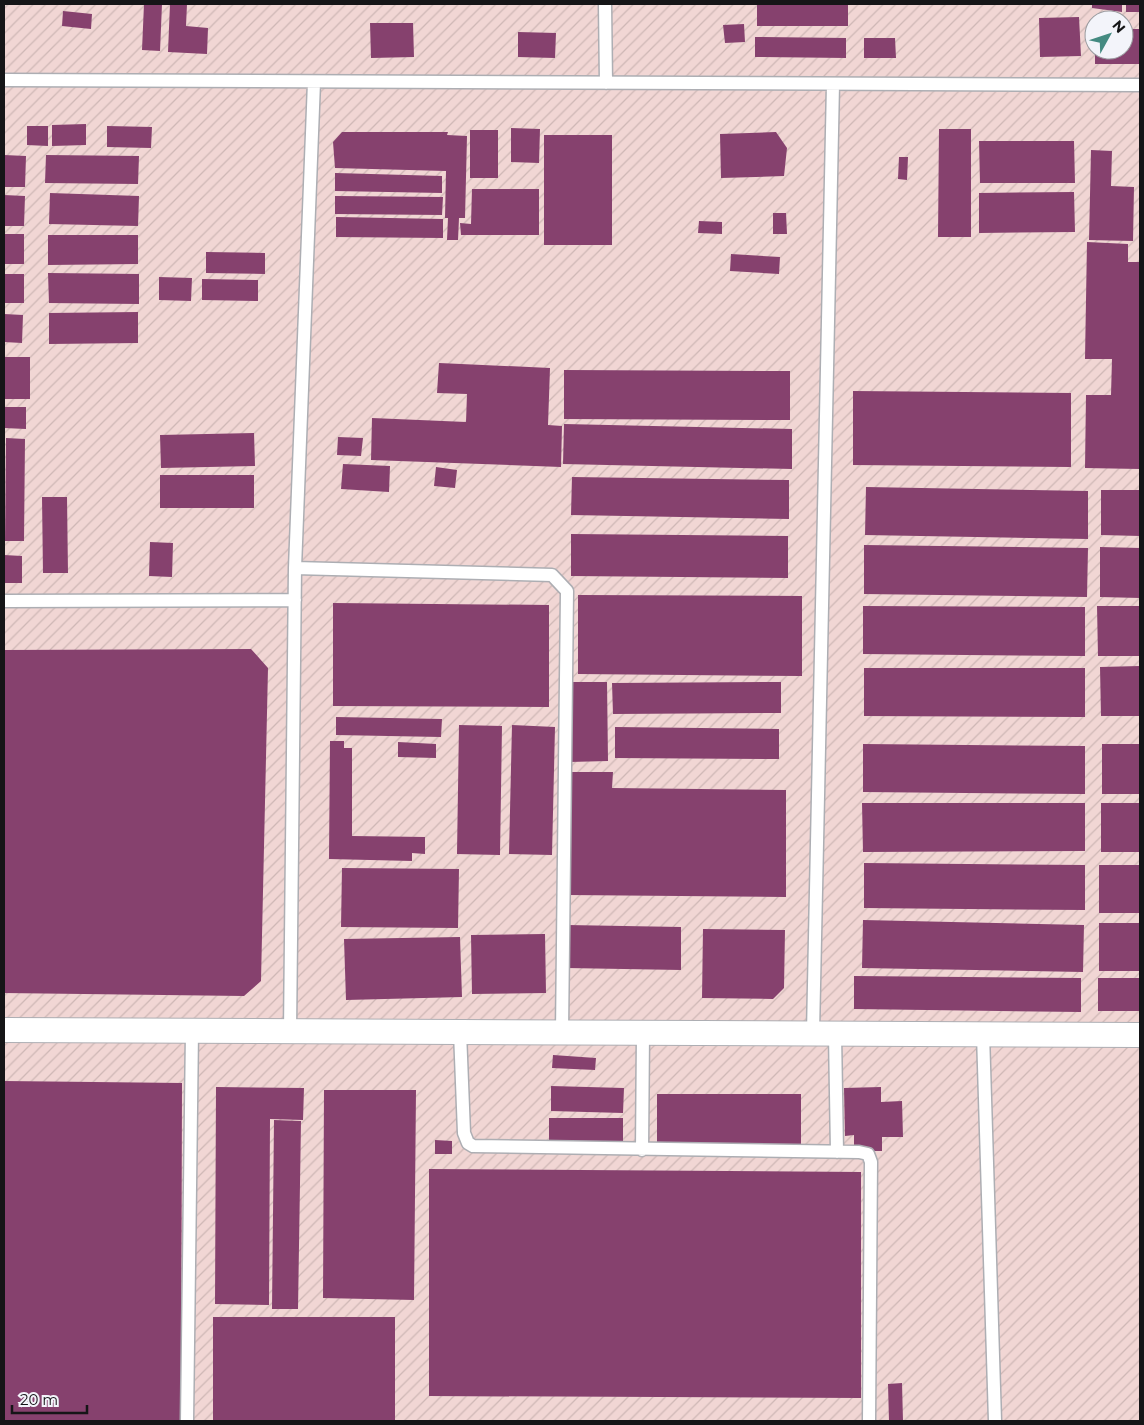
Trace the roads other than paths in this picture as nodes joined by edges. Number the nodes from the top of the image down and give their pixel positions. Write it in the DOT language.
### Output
graph roads {
  1 [pos="605,4"];
  2 [pos="4,80"];
  3 [pos="314,82"];
  4 [pos="606,83"];
  5 [pos="833,84"];
  6 [pos="1140,85"];
  7 [pos="295,568"];
  8 [pos="295,600"];
  9 [pos="4,601"];
  10 [pos="4,1030"];
  11 [pos="192,1031"];
  12 [pos="290,1032"];
  13 [pos="460,1032"];
  14 [pos="562,1032"];
  15 [pos="643,1033"];
  16 [pos="824,1034"];
  17 [pos="983,1034"];
  18 [pos="1140,1035"];
  19 [pos="642,1150"];
  20 [pos="837,1152"];
  21 [pos="187,1421"];
  22 [pos="869,1421"];
  23 [pos="995,1421"];
  1 -- 4 [label="lane"];
  2 -- 3 [label="lane"];
  3 -- 4 [label="lane"];
  3 -- 7 [label="lane"];
  4 -- 5 [label="lane"];
  5 -- 6 [label="lane"];
  5 -- 16 [label="lane"];
  7 -- 8 [label="lane"];
  7 -- 14 [label="lane"];
  8 -- 9 [label="lane"];
  8 -- 12 [label="lane"];
  10 -- 11 [label="street"];
  11 -- 12 [label="street"];
  11 -- 21 [label="lane"];
  12 -- 13 [label="street"];
  13 -- 14 [label="street"];
  13 -- 19 [label="lane"];
  14 -- 15 [label="street"];
  15 -- 16 [label="street"];
  15 -- 19 [label="lane"];
  16 -- 17 [label="street"];
  16 -- 20 [label="lane"];
  17 -- 18 [label="street"];
  17 -- 23 [label="lane"];
  19 -- 20 [label="lane"];
  20 -- 22 [label="lane"];
}
